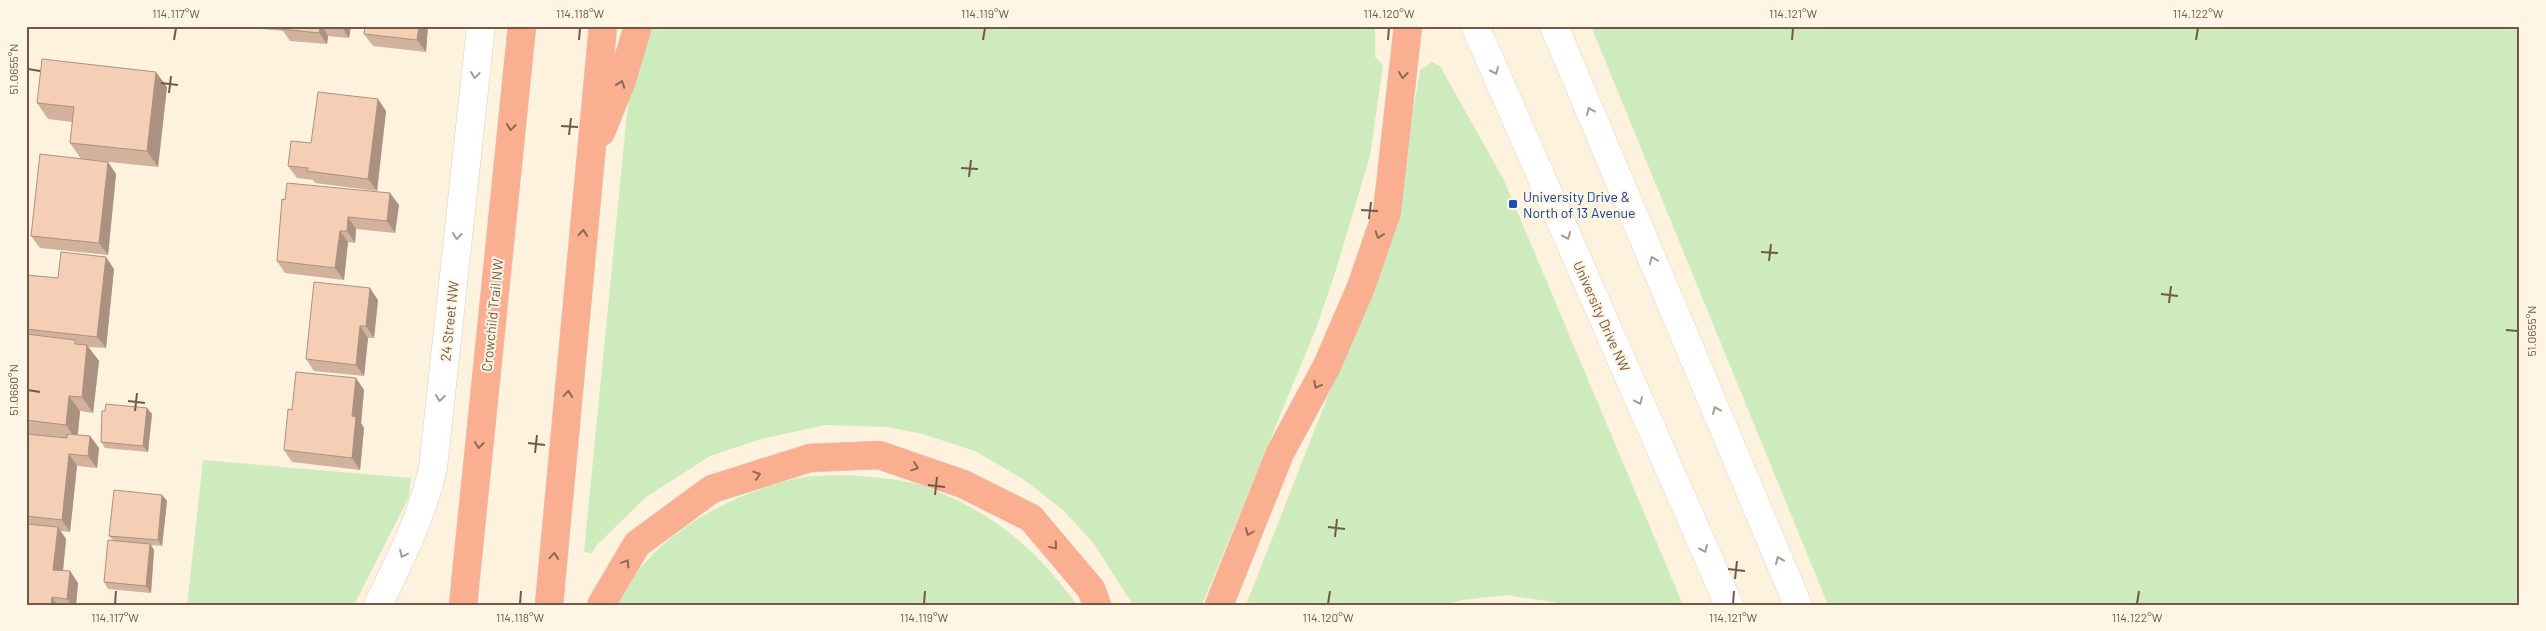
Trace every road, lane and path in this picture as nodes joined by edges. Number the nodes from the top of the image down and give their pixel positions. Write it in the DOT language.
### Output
graph roads {
  1 [pos="481,26"];
  2 [pos="522,26"];
  3 [pos="603,26"];
  4 [pos="638,26"];
  5 [pos="1408,26"];
  6 [pos="1475,26"];
  7 [pos="1554,26"];
  8 [pos="590,161"];
  9 [pos="378,605"];
  10 [pos="463,605"];
  11 [pos="549,605"];
  12 [pos="601,605"];
  13 [pos="1097,605"];
  14 [pos="1220,605"];
  15 [pos="1729,605"];
  16 [pos="1798,605"];
  1 -- 9 [label="street, 24 Street NW, one-way"];
  2 -- 10 [label="highway, Crowchild Trail NW, one-way"];
  3 -- 8 [label="highway"];
  8 -- 4 [label="highway, one-way"];
  5 -- 14 [label="highway, one-way"];
  6 -- 15 [label="street, University Drive NW, one-way"];
  16 -- 7 [label="street, one-way"];
  11 -- 8 [label="highway, one-way"];
  12 -- 13 [label="highway, one-way"];
}
